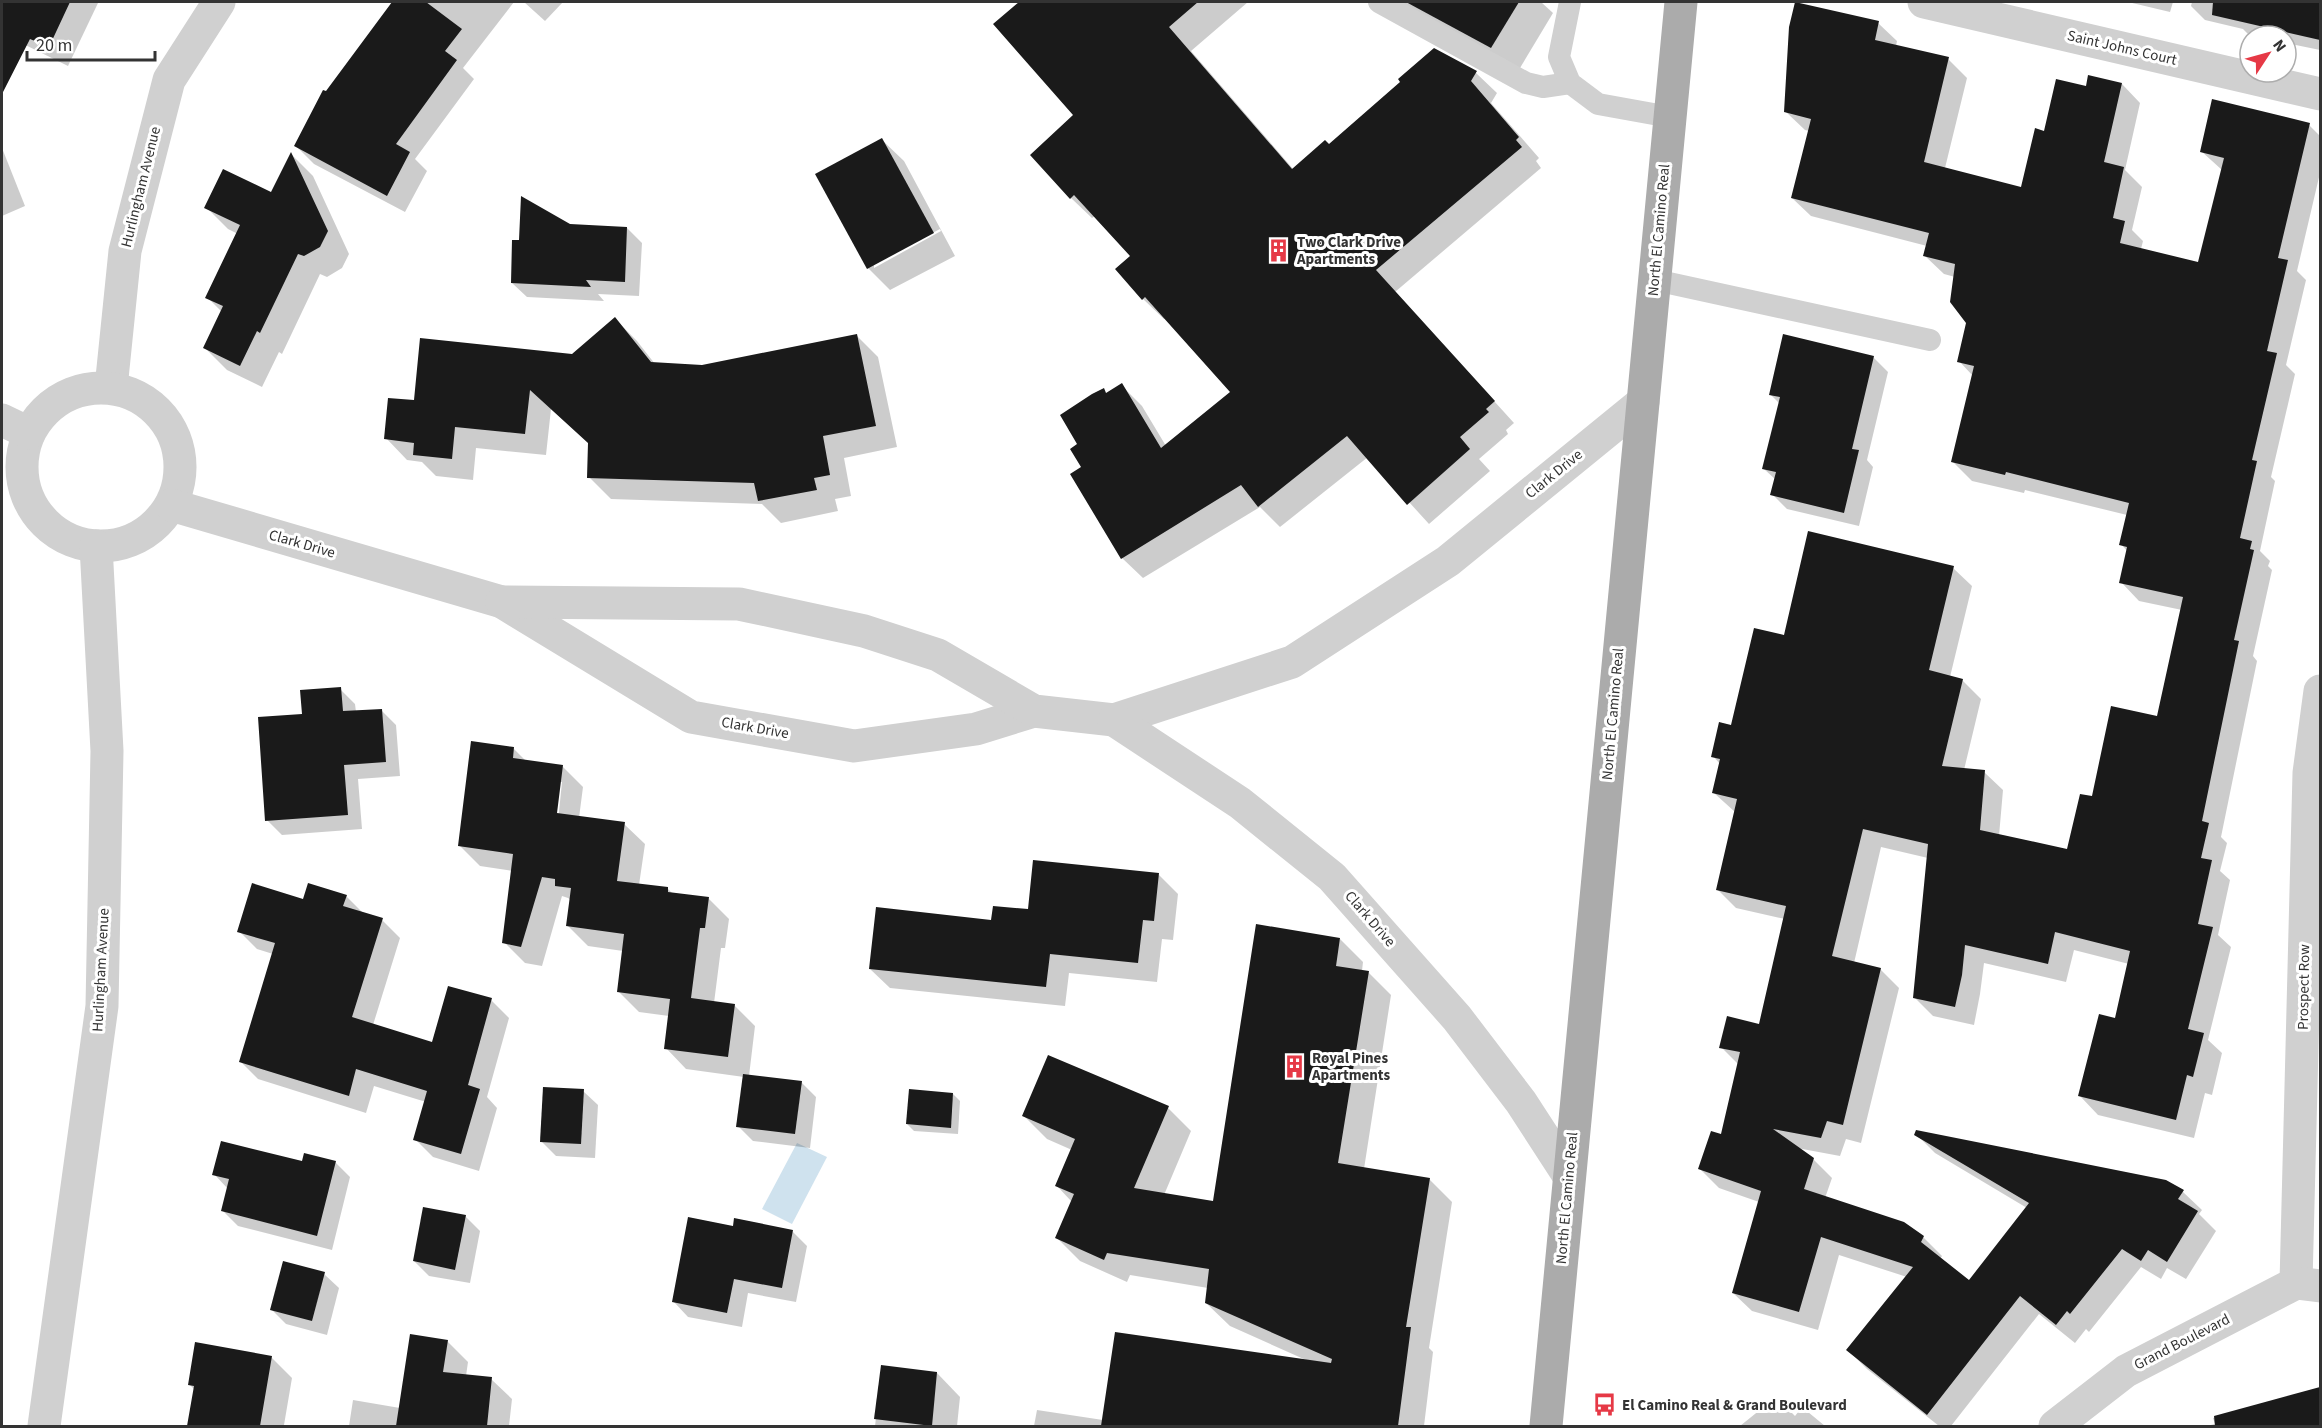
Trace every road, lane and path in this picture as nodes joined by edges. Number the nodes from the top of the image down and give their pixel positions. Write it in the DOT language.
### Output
graph roads {
  1 [pos="219,2"];
  2 [pos="1379,2"];
  3 [pos="1570,2"];
  4 [pos="1681,2"];
  5 [pos="1923,2"];
  6 [pos="1570,83"];
  7 [pos="2320,94"];
  8 [pos="1670,117"];
  9 [pos="1654,280"];
  10 [pos="1930,340"];
  11 [pos="111,388"];
  12 [pos="1643,402"];
  13 [pos="15,427"];
  14 [pos="171,505"];
  15 [pos="96,546"];
  16 [pos="502,602"];
  17 [pos="2320,691"];
  18 [pos="1034,711"];
  19 [pos="1114,720"];
  20 [pos="2317,735"];
  21 [pos="1569,1176"];
  22 [pos="2308,1285"];
  23 [pos="44,1426"];
  24 [pos="1546,1426"];
  25 [pos="2055,1426"];
  1 -- 11 [label="street, Hurlingham Avenue"];
  2 -- 6 [label="lane"];
  3 -- 6 [label="lane"];
  4 -- 8 [label="main road, North El Camino Real"];
  5 -- 7 [label="street, Saint Johns Court"];
  6 -- 8 [label="lane"];
  8 -- 9 [label="main road, North El Camino Real"];
  9 -- 10 [label="lane"];
  9 -- 12 [label="main road, North El Camino Real"];
  11 -- 13 [label="street"];
  11 -- 14 [label="street"];
  12 -- 19 [label="street, Clark Drive"];
  12 -- 21 [label="main road, North El Camino Real"];
  13 -- 15 [label="street"];
  14 -- 15 [label="street"];
  14 -- 16 [label="street, Clark Drive"];
  15 -- 23 [label="street, Hurlingham Avenue"];
  16 -- 18 [label="street, Clark Drive"];
  16 -- 18 [label="street, Clark Drive"];
  17 -- 20 [label="street, Prospect Row"];
  18 -- 19 [label="street, Clark Drive"];
  19 -- 21 [label="street, Clark Drive"];
  20 -- 22 [label="street, Prospect Row"];
  21 -- 24 [label="main road, North El Camino Real"];
  22 -- 25 [label="street, Grand Boulevard"];
}
